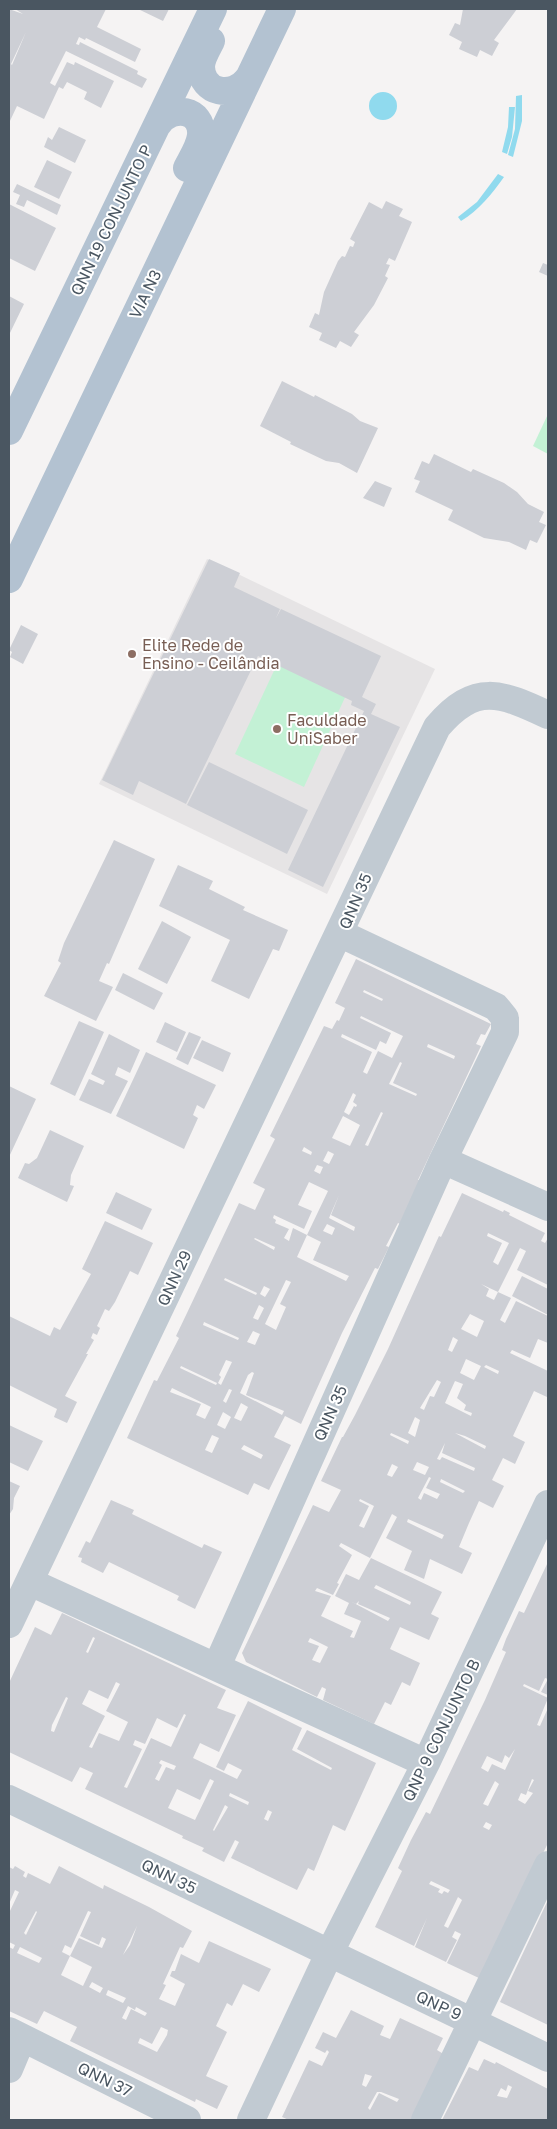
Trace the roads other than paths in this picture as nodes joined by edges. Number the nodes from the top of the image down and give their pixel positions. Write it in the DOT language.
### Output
graph roads {
  1 [pos="213,9"];
  2 [pos="228,9"];
  3 [pos="282,9"];
  4 [pos="248,80"];
  5 [pos="158,124"];
  6 [pos="102,385"];
  7 [pos="9,431"];
  8 [pos="9,579"];
  9 [pos="548,715"];
  10 [pos="339,933"];
  11 [pos="443,1160"];
  12 [pos="548,1207"];
  13 [pos="548,1504"];
  14 [pos="30,1582"];
  15 [pos="9,1624"];
  16 [pos="217,1666"];
  17 [pos="426,1763"];
  18 [pos="9,1799"];
  19 [pos="548,1865"];
  20 [pos="329,1954"];
  21 [pos="474,2021"];
  22 [pos="16,2035"];
  23 [pos="548,2058"];
  24 [pos="9,2068"];
  25 [pos="187,2120"];
  26 [pos="251,2120"];
  27 [pos="425,2120"];
  1 -- 5 [label="main road, QNN 19 CONJUNTO P"];
  2 -- 4 [label="main road"];
  3 -- 4 [label="main road, VIA N3"];
  4 -- 6 [label="main road, VIA N3"];
  5 -- 6 [label="main road"];
  5 -- 7 [label="main road, QNN 19 CONJUNTO P"];
  6 -- 8 [label="main road, VIA N3"];
  9 -- 10 [label="street, QNN 35"];
  10 -- 11 [label="street, QNN 35"];
  10 -- 14 [label="street, QNN 29"];
  11 -- 12 [label="street"];
  11 -- 16 [label="street, QNN 35"];
  13 -- 17 [label="street, QNP 9 CONJUNTO B"];
  14 -- 15 [label="street, QNN 29"];
  14 -- 16 [label="street"];
  16 -- 17 [label="street"];
  17 -- 20 [label="street, QNP 9 CONJUNTO B"];
  18 -- 20 [label="street, QNN 35"];
  19 -- 21 [label="street"];
  20 -- 21 [label="street, QNP 9"];
  20 -- 26 [label="street, QNP 9 CONJUNTO B"];
  21 -- 23 [label="street, QNP 9"];
  21 -- 27 [label="street"];
  22 -- 24 [label="street, QNN 37"];
  22 -- 25 [label="street, QNN 37"];
}
